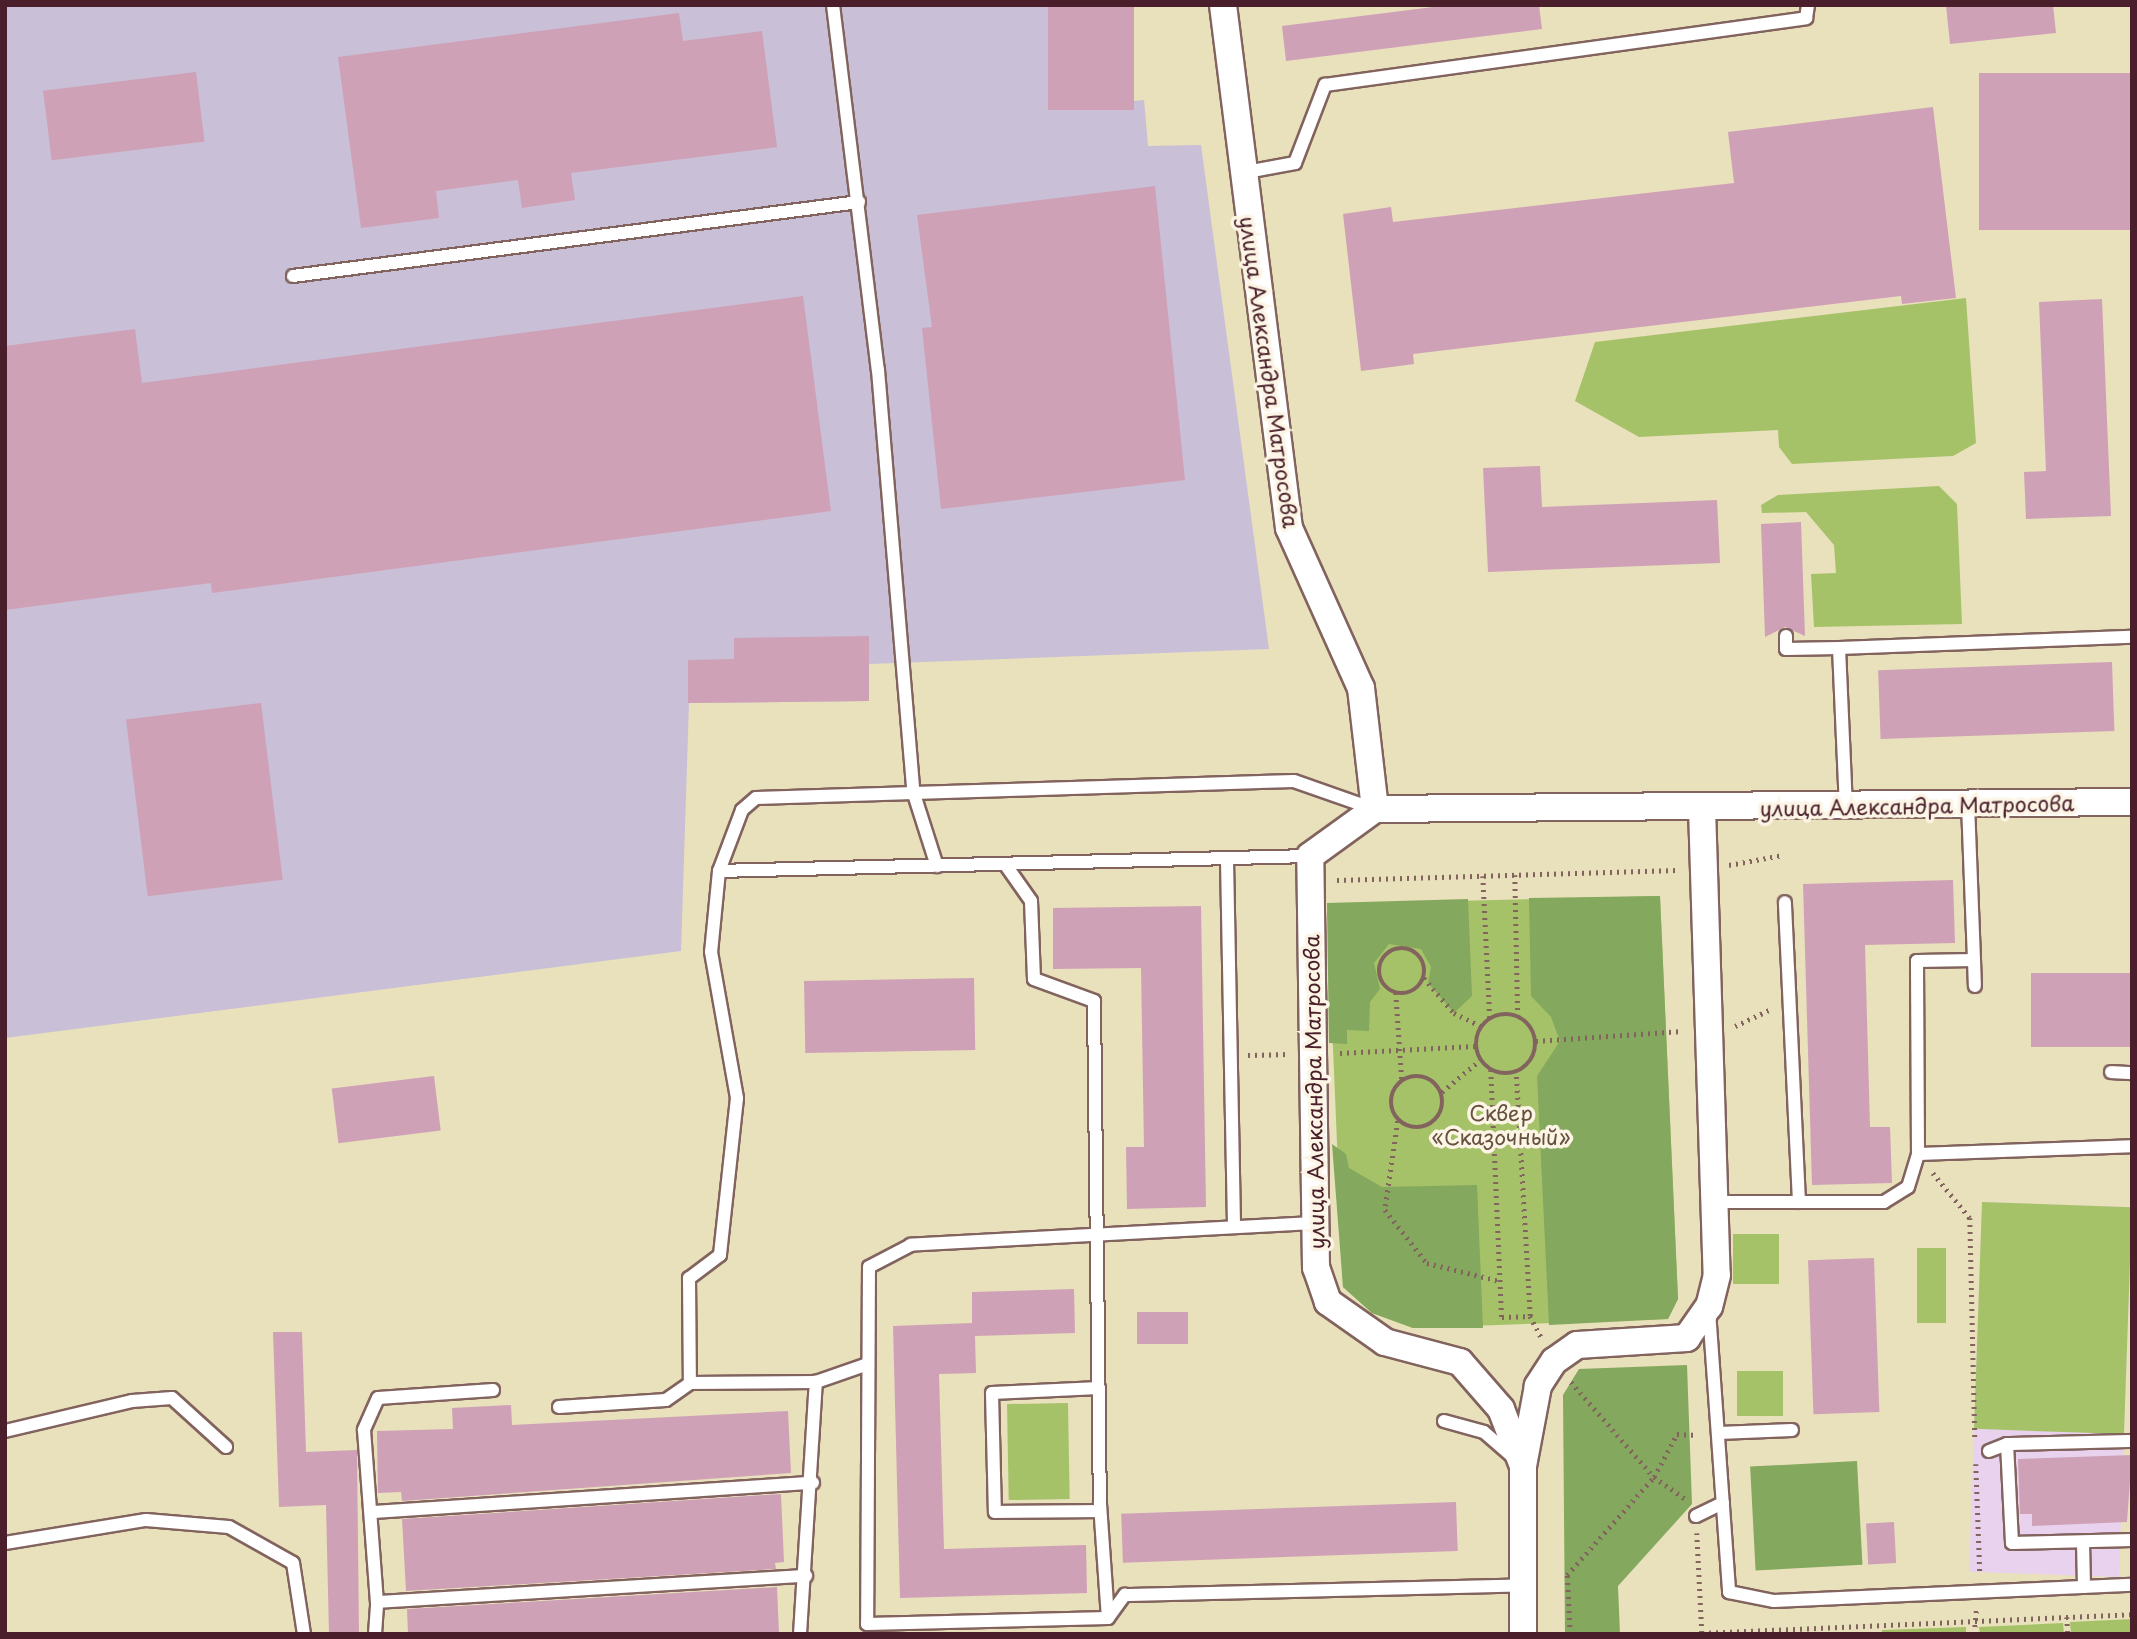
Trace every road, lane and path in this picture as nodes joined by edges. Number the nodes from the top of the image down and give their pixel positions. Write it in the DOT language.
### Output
graph roads {
  1 [pos="833,5"];
  2 [pos="1223,5"];
  3 [pos="1808,5"];
  4 [pos="1241,173"];
  5 [pos="859,202"];
  6 [pos="293,276"];
  7 [pos="1786,636"];
  8 [pos="2132,638"];
  9 [pos="1839,648"];
  10 [pos="913,791"];
  11 [pos="2132,802"];
  12 [pos="1968,804"];
  13 [pos="1846,807"];
  14 [pos="1702,808"];
  15 [pos="1375,809"];
  16 [pos="1783,855"];
  17 [pos="1227,860"];
  18 [pos="1005,863"];
  19 [pos="937,866"];
  20 [pos="1310,869"];
  21 [pos="1704,869"];
  22 [pos="719,872"];
  23 [pos="1515,875"];
  24 [pos="1483,876"];
  25 [pos="1785,902"];
  26 [pos="1974,960"];
  27 [pos="1424,978"];
  28 [pos="1975,986"];
  29 [pos="1396,993"];
  30 [pos="1787,1001"];
  31 [pos="1518,1017"];
  32 [pos="1490,1018"];
  33 [pos="1481,1026"];
  34 [pos="1728,1030"];
  35 [pos="1687,1031"];
  36 [pos="1536,1041"];
  37 [pos="1475,1046"];
  38 [pos="1400,1050"];
  39 [pos="1300,1053"];
  40 [pos="1334,1053"];
  41 [pos="1230,1055"];
  42 [pos="1480,1060"];
  43 [pos="1491,1070"];
  44 [pos="1516,1072"];
  45 [pos="2111,1072"];
  46 [pos="2132,1073"];
  47 [pos="1402,1080"];
  48 [pos="1442,1092"];
  49 [pos="1398,1121"];
  50 [pos="2132,1146"];
  51 [pos="1918,1154"];
  52 [pos="1714,1202"];
  53 [pos="1799,1202"];
  54 [pos="1312,1223"];
  55 [pos="1234,1226"];
  56 [pos="1094,1230"];
  57 [pos="1500,1281"];
  58 [pos="1709,1306"];
  59 [pos="1530,1316"];
  60 [pos="1554,1361"];
  61 [pos="865,1365"];
  62 [pos="816,1382"];
  63 [pos="690,1383"];
  64 [pos="1099,1388"];
  65 [pos="493,1390"];
  66 [pos="559,1407"];
  67 [pos="1444,1420"];
  68 [pos="1792,1430"];
  69 [pos="5,1431"];
  70 [pos="1719,1433"];
  71 [pos="2132,1441"];
  72 [pos="2007,1444"];
  73 [pos="226,1447"];
  74 [pos="1989,1451"];
  75 [pos="1523,1466"];
  76 [pos="1654,1477"];
  77 [pos="813,1483"];
  78 [pos="1723,1503"];
  79 [pos="1100,1511"];
  80 [pos="372,1512"];
  81 [pos="1696,1516"];
  82 [pos="2132,1540"];
  83 [pos="2083,1542"];
  84 [pos="5,1543"];
  85 [pos="806,1576"];
  86 [pos="2132,1585"];
  87 [pos="1522,1586"];
  88 [pos="2084,1587"];
  89 [pos="1198,1592"];
  90 [pos="1980,1592"];
  91 [pos="377,1602"];
  92 [pos="1205,1604"];
  93 [pos="2132,1614"];
  94 [pos="2067,1617"];
  95 [pos="1108,1618"];
  96 [pos="1973,1621"];
  97 [pos="1878,1625"];
  98 [pos="1028,1628"];
  99 [pos="867,1629"];
  100 [pos="1774,1632"];
  101 [pos="304,1634"];
  102 [pos="375,1634"];
  103 [pos="800,1634"];
  104 [pos="1523,1634"];
  105 [pos="1570,1634"];
  106 [pos="1702,1634"];
  107 [pos="1878,1634"];
  108 [pos="1973,1634"];
  109 [pos="2067,1634"];
  1 -- 5 [label="lane"];
  2 -- 4 [label="street, улица Александра Матросова"];
  3 -- 4 [label="lane"];
  4 -- 15 [label="street, улица Александра Матросова"];
  5 -- 6 [label="lane"];
  5 -- 10 [label="lane"];
  7 -- 9 [label="lane"];
  8 -- 9 [label="lane"];
  9 -- 13 [label="lane"];
  10 -- 15 [label="lane"];
  10 -- 19 [label="lane"];
  10 -- 22 [label="lane"];
  11 -- 12 [label="street, улица Александра Матросова"];
  12 -- 13 [label="street, улица Александра Матросова"];
  12 -- 26 [label="lane"];
  13 -- 14 [label="street, улица Александра Матросова"];
  14 -- 15 [label="street, улица Александра Матросова"];
  14 -- 21 [label="street"];
  15 -- 20 [label="street"];
  16 -- 21 [label="path"];
  17 -- 18 [label="lane"];
  17 -- 20 [label="lane"];
  17 -- 41 [label="lane"];
  18 -- 19 [label="lane"];
  18 -- 56 [label="lane"];
  19 -- 22 [label="lane"];
  20 -- 24 [label="path"];
  20 -- 54 [label="street, улица Александра Матросова"];
  21 -- 23 [label="path"];
  21 -- 52 [label="street"];
  22 -- 63 [label="lane"];
  23 -- 24 [label="path"];
  23 -- 31 [label="path"];
  24 -- 32 [label="path"];
  25 -- 30 [label="lane"];
  26 -- 28 [label="lane"];
  26 -- 51 [label="lane"];
  27 -- 29 [label="path"];
  27 -- 29 [label="path"];
  27 -- 33 [label="path"];
  29 -- 38 [label="path"];
  30 -- 34 [label="path"];
  30 -- 53 [label="lane"];
  31 -- 32 [label="path"];
  31 -- 36 [label="path"];
  32 -- 33 [label="path"];
  33 -- 37 [label="path"];
  35 -- 36 [label="path"];
  36 -- 44 [label="path"];
  37 -- 38 [label="path"];
  37 -- 42 [label="path"];
  38 -- 40 [label="path"];
  38 -- 47 [label="path"];
  39 -- 41 [label="path"];
  41 -- 55 [label="lane"];
  42 -- 43 [label="path"];
  42 -- 48 [label="path"];
  43 -- 44 [label="path"];
  43 -- 57 [label="path"];
  44 -- 59 [label="path"];
  45 -- 46 [label="lane"];
  47 -- 48 [label="path"];
  47 -- 49 [label="path"];
  48 -- 49 [label="path"];
  49 -- 57 [label="path"];
  50 -- 51 [label="lane"];
  51 -- 53 [label="lane"];
  51 -- 90 [label="path"];
  52 -- 53 [label="lane"];
  52 -- 58 [label="street"];
  54 -- 55 [label="lane"];
  54 -- 75 [label="street, улица Александра Матросова"];
  55 -- 56 [label="lane"];
  56 -- 61 [label="lane"];
  56 -- 64 [label="lane"];
  57 -- 59 [label="path"];
  58 -- 60 [label="street"];
  58 -- 70 [label="lane"];
  59 -- 60 [label="path"];
  60 -- 75 [label="street, улица Александра Матросова"];
  60 -- 76 [label="path"];
  61 -- 62 [label="lane"];
  61 -- 99 [label="lane"];
  62 -- 63 [label="lane"];
  62 -- 77 [label="lane"];
  63 -- 66 [label="lane"];
  64 -- 79 [label="lane"];
  64 -- 79 [label="lane"];
  65 -- 80 [label="lane"];
  67 -- 75 [label="lane"];
  68 -- 70 [label="lane"];
  69 -- 73 [label="lane"];
  70 -- 76 [label="path"];
  70 -- 78 [label="lane"];
  71 -- 72 [label="lane"];
  72 -- 74 [label="lane"];
  72 -- 83 [label="lane"];
  75 -- 87 [label="street, улица Александра Матросова"];
  76 -- 81 [label="path"];
  76 -- 105 [label="path"];
  77 -- 80 [label="lane"];
  77 -- 85 [label="lane"];
  78 -- 81 [label="lane"];
  78 -- 90 [label="lane"];
  79 -- 95 [label="lane"];
  80 -- 91 [label="lane"];
  81 -- 106 [label="path"];
  82 -- 83 [label="lane"];
  83 -- 88 [label="lane"];
  84 -- 101 [label="lane"];
  85 -- 91 [label="lane"];
  85 -- 103 [label="lane"];
  86 -- 88 [label="lane"];
  87 -- 89 [label="lane"];
  87 -- 104 [label="street, улица Александра Матросова"];
  88 -- 90 [label="lane"];
  89 -- 92 [label="lane"];
  89 -- 95 [label="lane"];
  90 -- 96 [label="path"];
  91 -- 102 [label="lane"];
  93 -- 94 [label="path"];
  94 -- 96 [label="path"];
  94 -- 109 [label="path"];
  95 -- 98 [label="lane"];
  96 -- 97 [label="path"];
  96 -- 108 [label="path"];
  97 -- 100 [label="path"];
  97 -- 107 [label="path"];
  98 -- 99 [label="lane"];
  100 -- 106 [label="path"];
}
